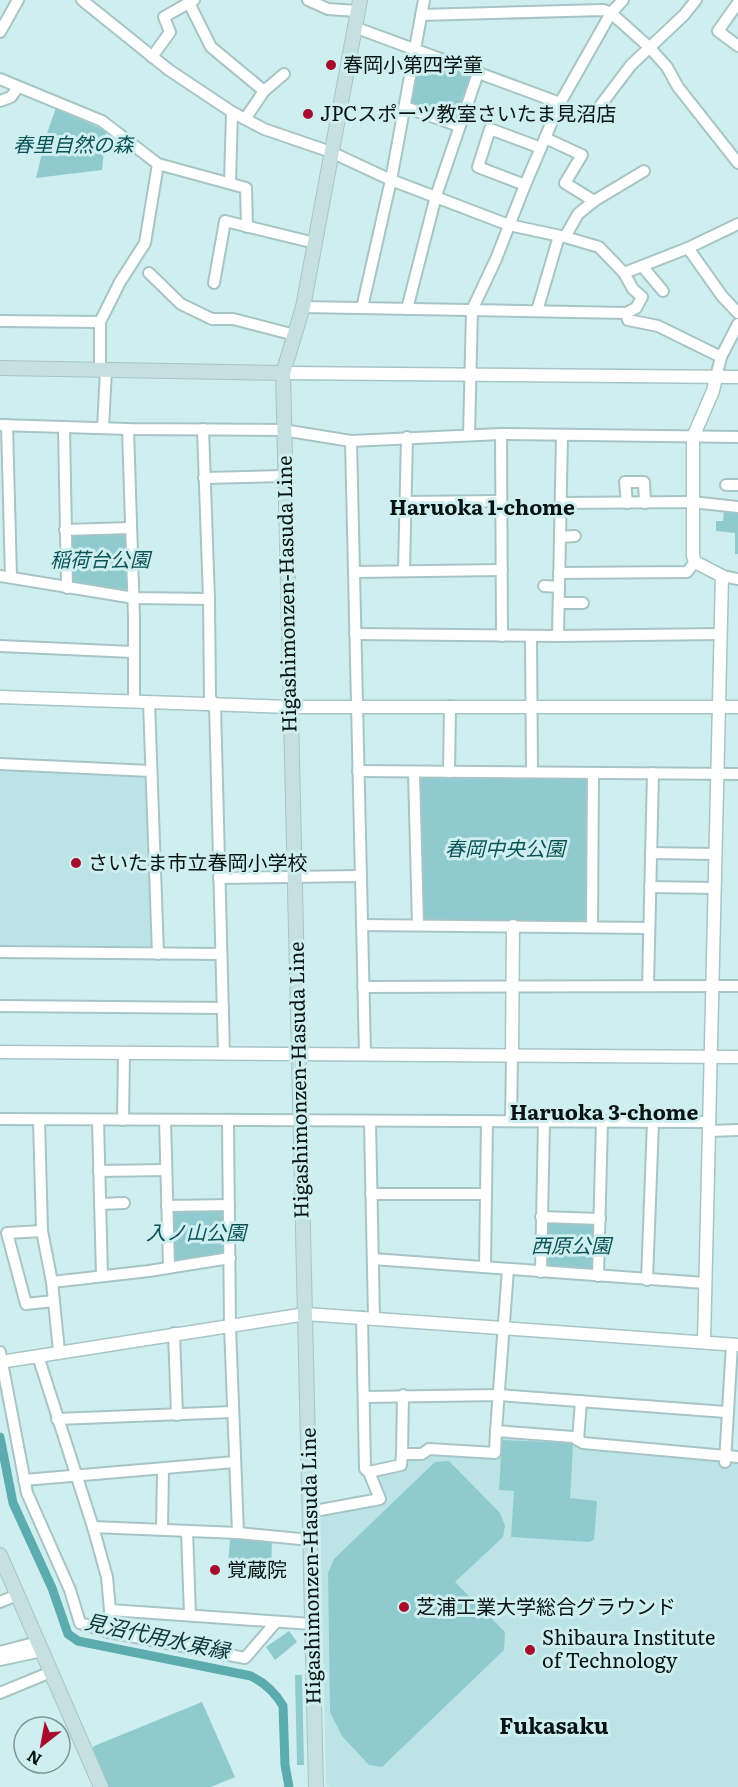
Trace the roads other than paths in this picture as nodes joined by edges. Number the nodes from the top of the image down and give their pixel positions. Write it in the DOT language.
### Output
graph roads {
  1 [pos="18,0"];
  2 [pos="82,0"];
  3 [pos="308,0"];
  4 [pos="424,0"];
  5 [pos="623,0"];
  6 [pos="696,0"];
  7 [pos="733,0"];
  8 [pos="192,1"];
  9 [pos="738,3"];
  10 [pos="358,5"];
  11 [pos="4,13"];
  12 [pos="611,13"];
  13 [pos="421,15"];
  14 [pos="354,27"];
  15 [pos="0,32"];
  16 [pos="738,46"];
  17 [pos="649,47"];
  18 [pos="416,50"];
  19 [pos="152,57"];
  20 [pos="478,73"];
  21 [pos="284,74"];
  22 [pos="0,79"];
  23 [pos="18,87"];
  24 [pos="264,91"];
  25 [pos="0,101"];
  26 [pos="560,104"];
  27 [pos="600,106"];
  28 [pos="405,107"];
  29 [pos="232,112"];
  30 [pos="244,118"];
  31 [pos="459,126"];
  32 [pos="543,143"];
  33 [pos="331,152"];
  34 [pos="738,163"];
  35 [pos="158,164"];
  36 [pos="644,171"];
  37 [pos="392,180"];
  38 [pos="230,183"];
  39 [pos="525,184"];
  40 [pos="436,196"];
  41 [pos="594,201"];
  42 [pos="738,224"];
  43 [pos="509,225"];
  44 [pos="248,227"];
  45 [pos="562,236"];
  46 [pos="315,243"];
  47 [pos="688,248"];
  48 [pos="642,266"];
  49 [pos="150,273"];
  50 [pos="624,273"];
  51 [pos="214,283"];
  52 [pos="663,291"];
  53 [pos="303,307"];
  54 [pos="362,308"];
  55 [pos="407,309"];
  56 [pos="472,310"];
  57 [pos="537,311"];
  58 [pos="626,313"];
  59 [pos="738,313"];
  60 [pos="0,321"];
  61 [pos="100,322"];
  62 [pos="738,324"];
  63 [pos="295,335"];
  64 [pos="721,357"];
  65 [pos="0,368"];
  66 [pos="103,370"];
  67 [pos="283,373"];
  68 [pos="470,375"];
  69 [pos="716,377"];
  70 [pos="738,377"];
  71 [pos="3,425"];
  72 [pos="64,427"];
  73 [pos="104,428"];
  74 [pos="128,429"];
  75 [pos="203,429"];
  76 [pos="284,430"];
  77 [pos="501,434"];
  78 [pos="469,435"];
  79 [pos="562,435"];
  80 [pos="407,437"];
  81 [pos="693,437"];
  82 [pos="738,437"];
  83 [pos="351,441"];
  84 [pos="284,476"];
  85 [pos="204,478"];
  86 [pos="726,485"];
  87 [pos="738,485"];
  88 [pos="501,501"];
  89 [pos="404,502"];
  90 [pos="627,502"];
  91 [pos="692,502"];
  92 [pos="561,503"];
  93 [pos="645,503"];
  94 [pos="738,507"];
  95 [pos="130,528"];
  96 [pos="65,530"];
  97 [pos="575,536"];
  98 [pos="560,537"];
  99 [pos="695,562"];
  100 [pos="502,570"];
  101 [pos="404,571"];
  102 [pos="354,572"];
  103 [pos="559,573"];
  104 [pos="722,576"];
  105 [pos="5,577"];
  106 [pos="738,579"];
  107 [pos="544,586"];
  108 [pos="559,586"];
  109 [pos="66,588"];
  110 [pos="134,598"];
  111 [pos="209,599"];
  112 [pos="559,603"];
  113 [pos="583,603"];
  114 [pos="355,634"];
  115 [pos="721,634"];
  116 [pos="502,636"];
  117 [pos="531,636"];
  118 [pos="558,636"];
  119 [pos="0,646"];
  120 [pos="133,652"];
  121 [pos="0,697"];
  122 [pos="134,702"];
  123 [pos="149,702"];
  124 [pos="214,705"];
  125 [pos="450,706"];
  126 [pos="290,707"];
  127 [pos="356,707"];
  128 [pos="532,707"];
  129 [pos="718,707"];
  130 [pos="738,707"];
  131 [pos="0,764"];
  132 [pos="151,771"];
  133 [pos="358,771"];
  134 [pos="414,772"];
  135 [pos="449,772"];
  136 [pos="532,772"];
  137 [pos="593,773"];
  138 [pos="653,773"];
  139 [pos="717,773"];
  140 [pos="738,774"];
  141 [pos="651,853"];
  142 [pos="715,854"];
  143 [pos="360,876"];
  144 [pos="294,877"];
  145 [pos="219,878"];
  146 [pos="650,887"];
  147 [pos="714,888"];
  148 [pos="362,925"];
  149 [pos="418,926"];
  150 [pos="513,926"];
  151 [pos="591,927"];
  152 [pos="649,928"];
  153 [pos="0,952"];
  154 [pos="158,954"];
  155 [pos="221,954"];
  156 [pos="648,986"];
  157 [pos="712,986"];
  158 [pos="738,986"];
  159 [pos="363,987"];
  160 [pos="513,987"];
  161 [pos="0,1006"];
  162 [pos="223,1008"];
  163 [pos="0,1052"];
  164 [pos="124,1053"];
  165 [pos="224,1054"];
  166 [pos="299,1054"];
  167 [pos="365,1054"];
  168 [pos="512,1056"];
  169 [pos="710,1057"];
  170 [pos="738,1057"];
  171 [pos="0,1119"];
  172 [pos="39,1120"];
  173 [pos="98,1120"];
  174 [pos="123,1120"];
  175 [pos="165,1120"];
  176 [pos="300,1121"];
  177 [pos="487,1121"];
  178 [pos="511,1121"];
  179 [pos="544,1121"];
  180 [pos="602,1121"];
  181 [pos="228,1122"];
  182 [pos="370,1122"];
  183 [pos="653,1122"];
  184 [pos="709,1127"];
  185 [pos="738,1130"];
  186 [pos="166,1170"];
  187 [pos="99,1171"];
  188 [pos="371,1194"];
  189 [pos="485,1194"];
  190 [pos="124,1203"];
  191 [pos="100,1204"];
  192 [pos="229,1205"];
  193 [pos="167,1206"];
  194 [pos="541,1217"];
  195 [pos="600,1220"];
  196 [pos="42,1231"];
  197 [pos="230,1258"];
  198 [pos="373,1259"];
  199 [pos="169,1267"];
  200 [pos="485,1267"];
  201 [pos="508,1269"];
  202 [pos="541,1272"];
  203 [pos="102,1276"];
  204 [pos="598,1276"];
  205 [pos="647,1280"];
  206 [pos="52,1282"];
  207 [pos="705,1283"];
  208 [pos="54,1301"];
  209 [pos="306,1314"];
  210 [pos="368,1317"];
  211 [pos="230,1326"];
  212 [pos="504,1328"];
  213 [pos="174,1333"];
  214 [pos="704,1342"];
  215 [pos="735,1345"];
  216 [pos="59,1351"];
  217 [pos="38,1356"];
  218 [pos="1,1358"];
  219 [pos="403,1395"];
  220 [pos="499,1395"];
  221 [pos="365,1396"];
  222 [pos="581,1401"];
  223 [pos="233,1412"];
  224 [pos="726,1412"];
  225 [pos="177,1414"];
  226 [pos="57,1419"];
  227 [pos="496,1431"];
  228 [pos="578,1440"];
  229 [pos="402,1454"];
  230 [pos="738,1457"];
  231 [pos="724,1459"];
  232 [pos="235,1462"];
  233 [pos="163,1470"];
  234 [pos="369,1472"];
  235 [pos="76,1475"];
  236 [pos="24,1480"];
  237 [pos="309,1512"];
  238 [pos="93,1527"];
  239 [pos="162,1529"];
  240 [pos="187,1531"];
  241 [pos="238,1533"];
  242 [pos="310,1540"];
  243 [pos="0,1555"];
  244 [pos="17,1595"];
  245 [pos="0,1602"];
  246 [pos="110,1610"];
  247 [pos="190,1615"];
  248 [pos="276,1622"];
  249 [pos="312,1623"];
  250 [pos="109,1632"];
  251 [pos="40,1646"];
  252 [pos="0,1652"];
  253 [pos="0,1660"];
  254 [pos="51,1672"];
  255 [pos="0,1693"];
  256 [pos="101,1787"];
  257 [pos="316,1787"];
  1 -- 11 [label="street"];
  2 -- 19 [label="street"];
  3 -- 10 [label="street"];
  4 -- 13 [label="street"];
  5 -- 12 [label="street"];
  6 -- 17 [label="street"];
  7 -- 9 [label="street"];
  8 -- 19 [label="street"];
  8 -- 24 [label="street"];
  9 -- 16 [label="street"];
  10 -- 14 [label="main road, Higashimonzen-Hasuda Line"];
  11 -- 15 [label="street"];
  12 -- 13 [label="street"];
  12 -- 17 [label="street"];
  12 -- 26 [label="street"];
  13 -- 18 [label="street"];
  14 -- 18 [label="street"];
  14 -- 33 [label="main road, Higashimonzen-Hasuda Line"];
  17 -- 27 [label="street"];
  17 -- 34 [label="street"];
  18 -- 20 [label="street"];
  18 -- 28 [label="street"];
  19 -- 29 [label="street"];
  20 -- 26 [label="street"];
  20 -- 31 [label="street"];
  21 -- 24 [label="street"];
  22 -- 23 [label="street"];
  23 -- 25 [label="street"];
  23 -- 35 [label="street"];
  24 -- 30 [label="street"];
  26 -- 32 [label="street"];
  28 -- 31 [label="street"];
  28 -- 37 [label="street"];
  29 -- 30 [label="street"];
  29 -- 38 [label="street"];
  30 -- 33 [label="street"];
  31 -- 40 [label="street"];
  32 -- 39 [label="street"];
  32 -- 39 [label="street"];
  32 -- 41 [label="street"];
  33 -- 37 [label="street"];
  33 -- 46 [label="main road, Higashimonzen-Hasuda Line"];
  35 -- 38 [label="street"];
  35 -- 61 [label="street"];
  36 -- 41 [label="street"];
  37 -- 40 [label="street"];
  37 -- 54 [label="street"];
  38 -- 44 [label="street"];
  39 -- 43 [label="street"];
  40 -- 43 [label="street"];
  40 -- 55 [label="street"];
  41 -- 45 [label="street"];
  42 -- 47 [label="street"];
  43 -- 45 [label="street"];
  43 -- 56 [label="street"];
  44 -- 46 [label="street"];
  44 -- 51 [label="street"];
  45 -- 50 [label="street"];
  45 -- 57 [label="street"];
  46 -- 53 [label="main road, Higashimonzen-Hasuda Line"];
  47 -- 48 [label="street"];
  47 -- 59 [label="street"];
  48 -- 50 [label="street"];
  48 -- 52 [label="street"];
  49 -- 63 [label="street"];
  50 -- 58 [label="street"];
  53 -- 54 [label="street"];
  53 -- 63 [label="main road, Higashimonzen-Hasuda Line"];
  54 -- 55 [label="street"];
  55 -- 56 [label="street"];
  56 -- 57 [label="street"];
  56 -- 68 [label="street"];
  57 -- 58 [label="street"];
  58 -- 64 [label="street"];
  60 -- 61 [label="street"];
  61 -- 66 [label="street"];
  62 -- 64 [label="street"];
  63 -- 67 [label="main road, Higashimonzen-Hasuda Line"];
  64 -- 69 [label="street"];
  65 -- 66 [label="main road"];
  66 -- 67 [label="main road"];
  66 -- 73 [label="street"];
  67 -- 68 [label="street"];
  67 -- 76 [label="main road, Higashimonzen-Hasuda Line"];
  68 -- 69 [label="street"];
  68 -- 78 [label="street"];
  69 -- 70 [label="street"];
  69 -- 81 [label="street"];
  71 -- 72 [label="street"];
  71 -- 105 [label="street"];
  72 -- 73 [label="street"];
  72 -- 96 [label="street"];
  73 -- 74 [label="street"];
  74 -- 75 [label="street"];
  74 -- 95 [label="street"];
  75 -- 76 [label="street"];
  75 -- 85 [label="street"];
  76 -- 83 [label="street"];
  76 -- 84 [label="main road, Higashimonzen-Hasuda Line"];
  77 -- 78 [label="street"];
  77 -- 79 [label="street"];
  77 -- 88 [label="street"];
  78 -- 80 [label="street"];
  79 -- 81 [label="street"];
  79 -- 92 [label="street"];
  80 -- 83 [label="street"];
  80 -- 89 [label="street"];
  81 -- 82 [label="street"];
  81 -- 91 [label="street"];
  83 -- 102 [label="street"];
  84 -- 85 [label="street"];
  84 -- 126 [label="main road, Higashimonzen-Hasuda Line"];
  85 -- 111 [label="street"];
  86 -- 87 [label="street"];
  88 -- 89 [label="street"];
  88 -- 100 [label="street"];
  89 -- 101 [label="street"];
  90 -- 92 [label="street"];
  90 -- 93 [label="street"];
  90 -- 93 [label="street"];
  91 -- 93 [label="street"];
  91 -- 94 [label="street"];
  91 -- 99 [label="street"];
  92 -- 98 [label="street"];
  95 -- 96 [label="street"];
  95 -- 110 [label="street"];
  96 -- 109 [label="street"];
  97 -- 98 [label="street"];
  98 -- 103 [label="street"];
  99 -- 103 [label="street"];
  99 -- 104 [label="street"];
  100 -- 101 [label="street"];
  100 -- 116 [label="street"];
  101 -- 102 [label="street"];
  102 -- 114 [label="street"];
  103 -- 108 [label="street"];
  104 -- 106 [label="street"];
  104 -- 115 [label="street"];
  105 -- 109 [label="street"];
  107 -- 108 [label="street"];
  108 -- 112 [label="street"];
  109 -- 110 [label="street"];
  110 -- 111 [label="street"];
  110 -- 120 [label="street"];
  111 -- 124 [label="street"];
  112 -- 113 [label="street"];
  112 -- 118 [label="street"];
  114 -- 116 [label="street"];
  114 -- 127 [label="street"];
  115 -- 118 [label="street"];
  115 -- 129 [label="street"];
  116 -- 117 [label="street"];
  117 -- 118 [label="street"];
  117 -- 128 [label="street"];
  119 -- 120 [label="street"];
  120 -- 122 [label="street"];
  121 -- 122 [label="street"];
  122 -- 123 [label="street"];
  123 -- 124 [label="street"];
  123 -- 132 [label="street"];
  124 -- 126 [label="street"];
  124 -- 145 [label="street"];
  125 -- 127 [label="street"];
  125 -- 128 [label="street"];
  125 -- 135 [label="street"];
  126 -- 127 [label="street"];
  126 -- 144 [label="main road, Higashimonzen-Hasuda Line"];
  127 -- 133 [label="street"];
  128 -- 129 [label="street"];
  128 -- 136 [label="street"];
  129 -- 130 [label="street"];
  129 -- 139 [label="street"];
  131 -- 132 [label="street"];
  132 -- 154 [label="street"];
  133 -- 134 [label="street"];
  133 -- 143 [label="street"];
  134 -- 135 [label="street"];
  134 -- 149 [label="street"];
  135 -- 136 [label="street"];
  136 -- 137 [label="street"];
  137 -- 138 [label="street"];
  137 -- 151 [label="street"];
  138 -- 139 [label="street"];
  138 -- 141 [label="street"];
  139 -- 140 [label="street"];
  139 -- 142 [label="street"];
  141 -- 142 [label="street"];
  141 -- 146 [label="street"];
  142 -- 147 [label="street"];
  143 -- 144 [label="street"];
  143 -- 148 [label="street"];
  144 -- 145 [label="street"];
  144 -- 166 [label="main road, Higashimonzen-Hasuda Line"];
  145 -- 155 [label="street"];
  146 -- 147 [label="street"];
  146 -- 152 [label="street"];
  147 -- 157 [label="street"];
  148 -- 149 [label="street"];
  148 -- 159 [label="street"];
  149 -- 150 [label="street"];
  150 -- 151 [label="street"];
  150 -- 160 [label="street"];
  151 -- 152 [label="street"];
  152 -- 156 [label="street"];
  153 -- 154 [label="street"];
  154 -- 155 [label="street"];
  155 -- 162 [label="street"];
  156 -- 157 [label="street"];
  156 -- 160 [label="street"];
  157 -- 158 [label="street"];
  157 -- 169 [label="street"];
  159 -- 160 [label="street"];
  159 -- 167 [label="street"];
  160 -- 168 [label="street"];
  161 -- 162 [label="street"];
  162 -- 165 [label="street"];
  163 -- 164 [label="street"];
  164 -- 165 [label="street"];
  164 -- 174 [label="street"];
  165 -- 166 [label="street"];
  166 -- 167 [label="street"];
  166 -- 176 [label="main road, Higashimonzen-Hasuda Line"];
  167 -- 168 [label="street"];
  168 -- 169 [label="street"];
  168 -- 178 [label="street"];
  169 -- 170 [label="street"];
  169 -- 184 [label="street"];
  171 -- 172 [label="street"];
  172 -- 173 [label="street"];
  172 -- 196 [label="street"];
  173 -- 174 [label="street"];
  173 -- 187 [label="street"];
  174 -- 175 [label="street"];
  175 -- 181 [label="street"];
  175 -- 186 [label="street"];
  176 -- 181 [label="street"];
  176 -- 182 [label="street"];
  176 -- 209 [label="main road, Higashimonzen-Hasuda Line"];
  177 -- 178 [label="street"];
  177 -- 182 [label="street"];
  177 -- 189 [label="street"];
  178 -- 179 [label="street"];
  179 -- 180 [label="street"];
  179 -- 194 [label="street"];
  180 -- 183 [label="street"];
  180 -- 195 [label="street"];
  181 -- 192 [label="street"];
  182 -- 188 [label="street"];
  183 -- 184 [label="street"];
  183 -- 205 [label="street"];
  184 -- 185 [label="street"];
  184 -- 207 [label="street"];
  186 -- 187 [label="street"];
  186 -- 193 [label="street"];
  187 -- 191 [label="street"];
  188 -- 189 [label="street"];
  188 -- 198 [label="street"];
  189 -- 200 [label="street"];
  190 -- 191 [label="street"];
  191 -- 203 [label="street"];
  192 -- 193 [label="street"];
  192 -- 197 [label="street"];
  193 -- 199 [label="street"];
  194 -- 195 [label="street"];
  194 -- 202 [label="street"];
  195 -- 204 [label="street"];
  196 -- 206 [label="street"];
  196 -- 208 [label="street"];
  197 -- 199 [label="street"];
  197 -- 211 [label="street"];
  198 -- 200 [label="street"];
  198 -- 210 [label="street"];
  199 -- 203 [label="street"];
  200 -- 201 [label="street"];
  201 -- 202 [label="street"];
  201 -- 212 [label="street"];
  202 -- 204 [label="street"];
  203 -- 206 [label="street"];
  204 -- 205 [label="street"];
  205 -- 207 [label="street"];
  206 -- 208 [label="street"];
  207 -- 214 [label="street"];
  208 -- 216 [label="street"];
  209 -- 210 [label="street"];
  209 -- 211 [label="street"];
  209 -- 237 [label="main road, Higashimonzen-Hasuda Line"];
  210 -- 212 [label="street"];
  210 -- 221 [label="street"];
  211 -- 213 [label="street"];
  211 -- 223 [label="street"];
  212 -- 214 [label="street"];
  212 -- 220 [label="street"];
  213 -- 216 [label="street"];
  213 -- 225 [label="street"];
  214 -- 215 [label="street"];
  215 -- 224 [label="street"];
  216 -- 217 [label="street"];
  217 -- 218 [label="street"];
  217 -- 226 [label="street"];
  218 -- 236 [label="street"];
  219 -- 220 [label="street"];
  219 -- 221 [label="street"];
  219 -- 229 [label="street"];
  220 -- 222 [label="street"];
  220 -- 227 [label="street"];
  221 -- 234 [label="street"];
  222 -- 224 [label="street"];
  222 -- 228 [label="street"];
  223 -- 225 [label="street"];
  223 -- 232 [label="street"];
  224 -- 231 [label="street"];
  225 -- 226 [label="street"];
  226 -- 235 [label="street"];
  227 -- 228 [label="street"];
  227 -- 229 [label="street"];
  228 -- 231 [label="street"];
  229 -- 234 [label="street"];
  230 -- 231 [label="street"];
  232 -- 233 [label="street"];
  232 -- 241 [label="street"];
  233 -- 235 [label="street"];
  233 -- 239 [label="street"];
  234 -- 237 [label="street"];
  235 -- 236 [label="street"];
  235 -- 238 [label="street"];
  236 -- 250 [label="street"];
  237 -- 242 [label="main road, Higashimonzen-Hasuda Line"];
  238 -- 239 [label="street"];
  238 -- 246 [label="street"];
  239 -- 240 [label="street"];
  240 -- 241 [label="street"];
  240 -- 247 [label="street"];
  241 -- 242 [label="street"];
  242 -- 249 [label="main road, Higashimonzen-Hasuda Line"];
  243 -- 244 [label="main road"];
  244 -- 245 [label="street"];
  244 -- 251 [label="main road"];
  246 -- 247 [label="street"];
  246 -- 250 [label="street"];
  247 -- 248 [label="street"];
  248 -- 249 [label="street"];
  248 -- 250 [label="street"];
  249 -- 257 [label="main road, Higashimonzen-Hasuda Line"];
  251 -- 252 [label="street"];
  251 -- 253 [label="street"];
  251 -- 254 [label="main road"];
  254 -- 255 [label="street"];
  254 -- 256 [label="main road"];
}
